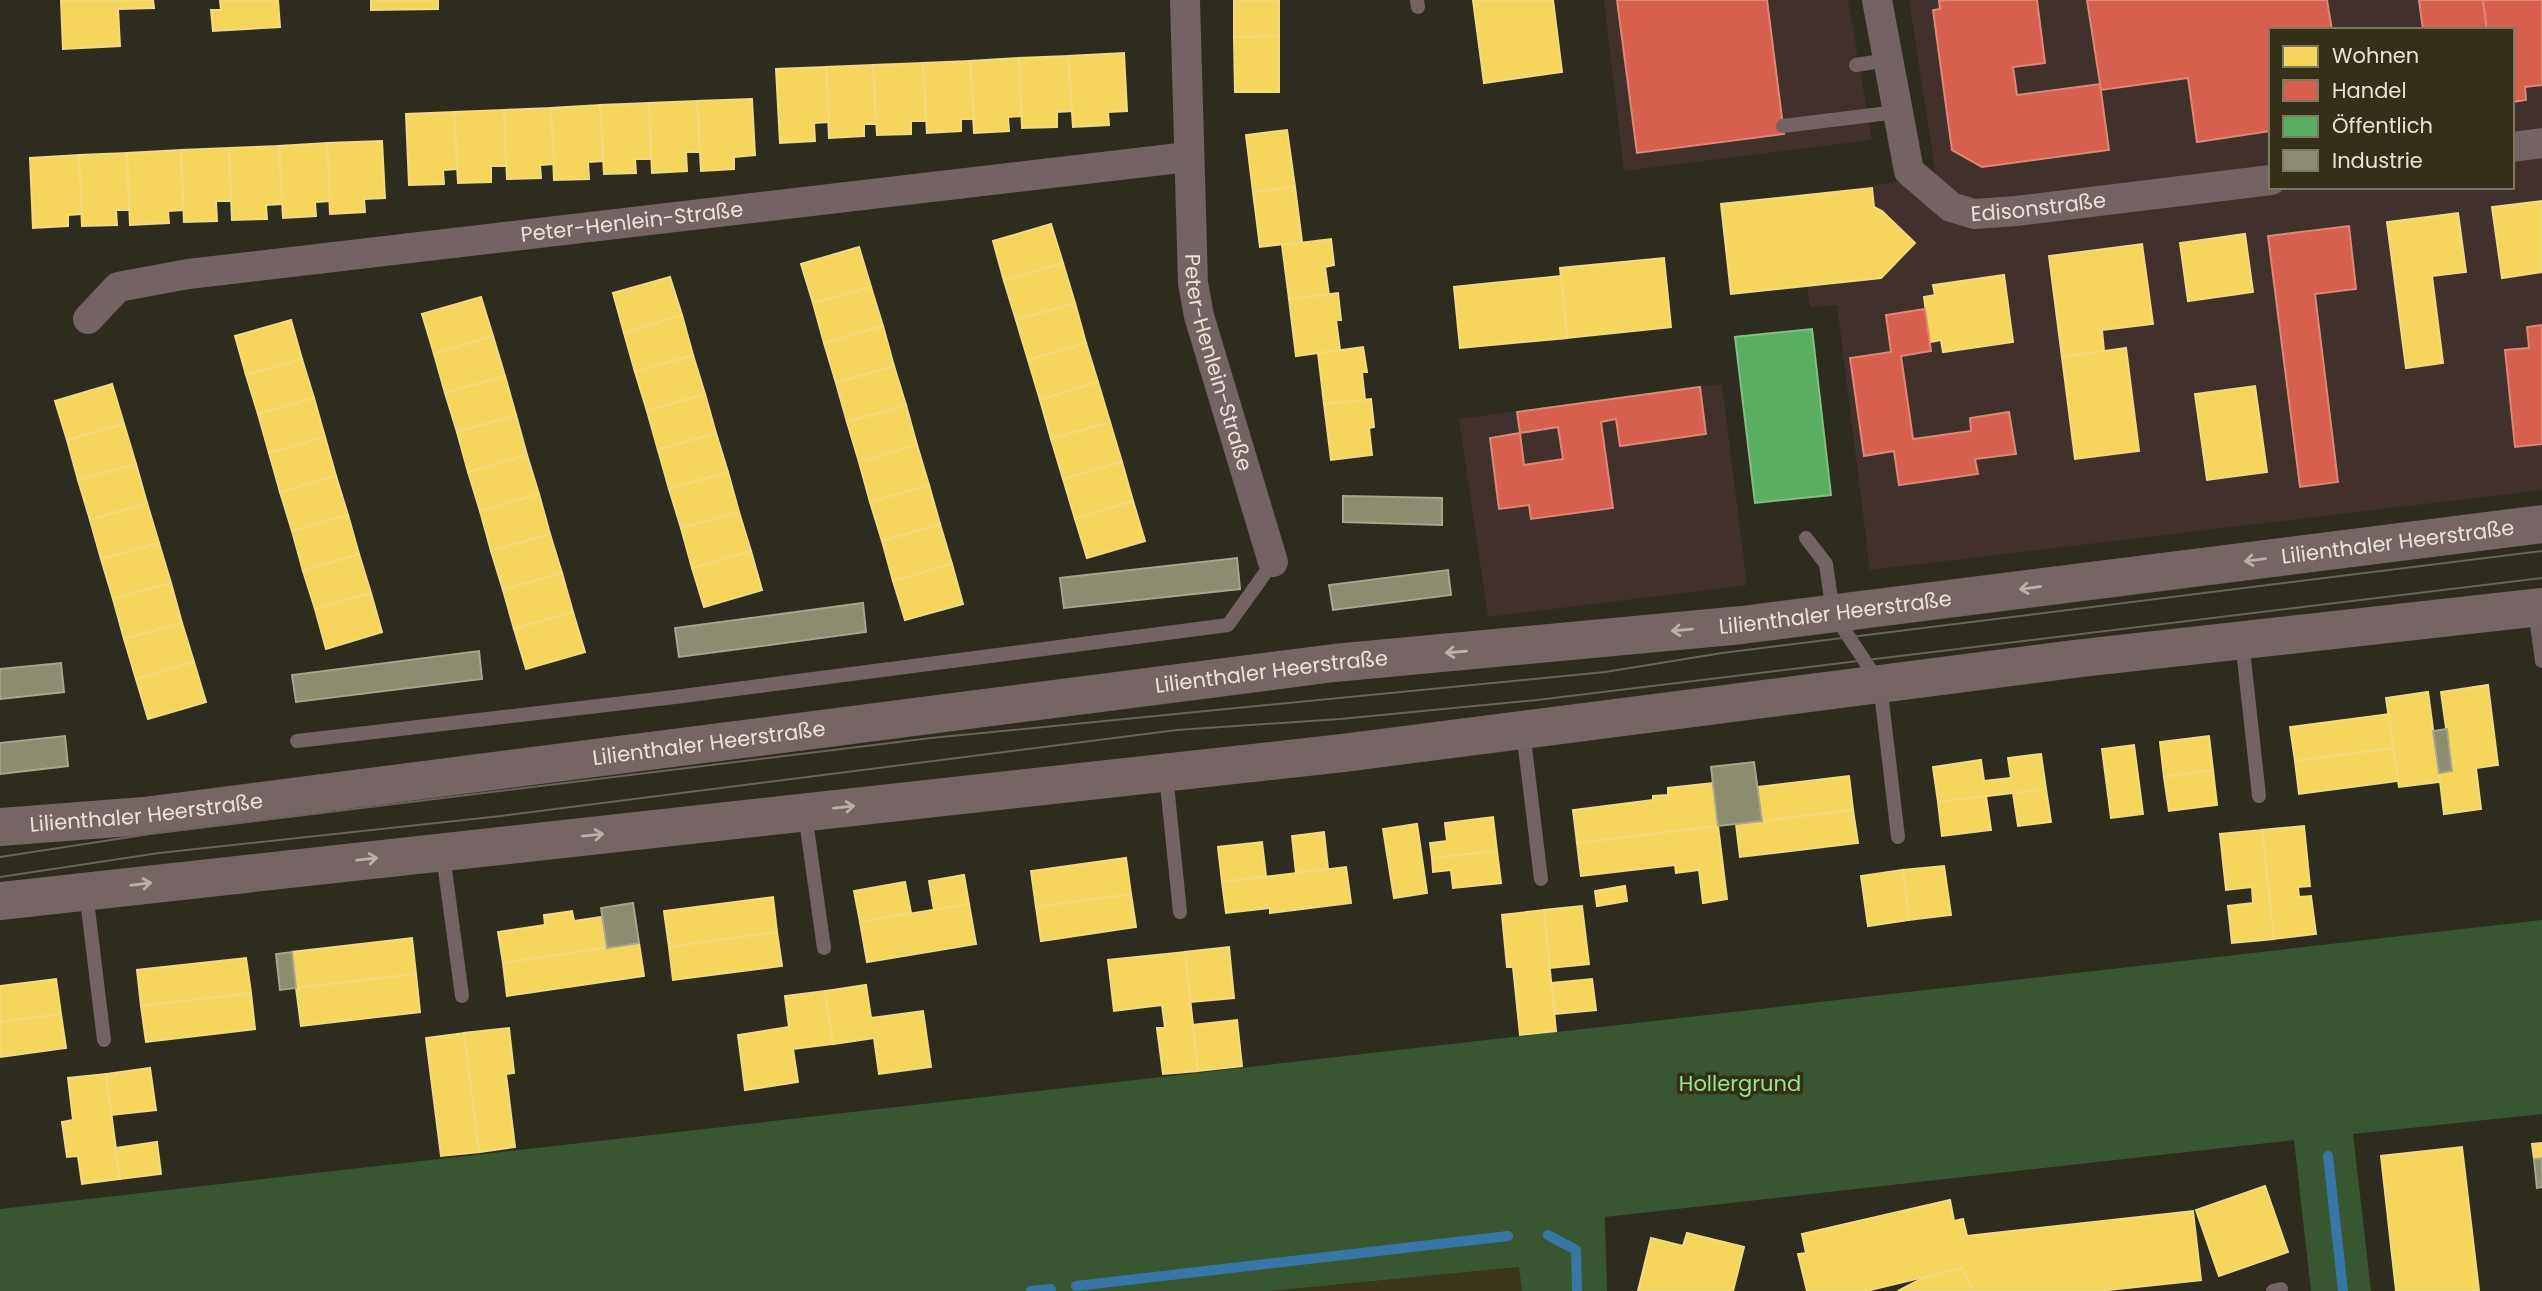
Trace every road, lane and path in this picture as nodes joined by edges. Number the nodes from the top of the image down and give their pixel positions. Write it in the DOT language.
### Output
graph roads {
  1 [pos="1185,0"];
  2 [pos="1877,0"];
  3 [pos="1887,60"];
  4 [pos="1856,65"];
  5 [pos="1897,112"];
  6 [pos="1783,126"];
  7 [pos="2542,143"];
  8 [pos="2514,147"];
  9 [pos="1188,157"];
  10 [pos="2269,180"];
  11 [pos="88,319"];
  12 [pos="2542,524"];
  13 [pos="1806,538"];
  14 [pos="1273,562"];
  15 [pos="2539,607"];
  16 [pos="1833,613"];
  17 [pos="2242,640"];
  18 [pos="2542,661"];
  19 [pos="1880,684"];
  20 [pos="1523,729"];
  21 [pos="297,741"];
  22 [pos="1165,772"];
  23 [pos="2259,796"];
  24 [pos="805,812"];
  25 [pos="0,827"];
  26 [pos="1898,836"];
  27 [pos="443,851"];
  28 [pos="1541,879"];
  29 [pos="86,890"];
  30 [pos="0,901"];
  31 [pos="1180,912"];
  32 [pos="824,948"];
  33 [pos="463,996"];
  34 [pos="104,1040"];
  1 -- 9 [label="street, Peter-Henlein-Straße"];
  2 -- 3 [label="street, Edisonstraße"];
  3 -- 4 [label="lane"];
  3 -- 5 [label="street, Edisonstraße"];
  5 -- 6 [label="lane"];
  5 -- 10 [label="street, Edisonstraße"];
  7 -- 8 [label="street"];
  9 -- 11 [label="street, Peter-Henlein-Straße"];
  9 -- 14 [label="street, Peter-Henlein-Straße"];
  12 -- 16 [label="main road, Lilienthaler Heerstraße, one-way"];
  13 -- 16 [label="lane"];
  14 -- 21 [label="lane"];
  15 -- 17 [label="main road"];
  15 -- 18 [label="lane"];
  16 -- 19 [label="lane"];
  16 -- 25 [label="main road, Lilienthaler Heerstraße, one-way"];
  17 -- 19 [label="main road"];
  17 -- 23 [label="lane"];
  19 -- 20 [label="main road"];
  19 -- 26 [label="lane"];
  20 -- 22 [label="main road"];
  20 -- 28 [label="lane"];
  24 -- 22 [label="main road, one-way"];
  22 -- 31 [label="lane"];
  27 -- 24 [label="main road, one-way"];
  24 -- 32 [label="lane"];
  29 -- 27 [label="main road, one-way"];
  27 -- 33 [label="lane"];
  29 -- 30 [label="main road"];
  29 -- 34 [label="lane"];
}
